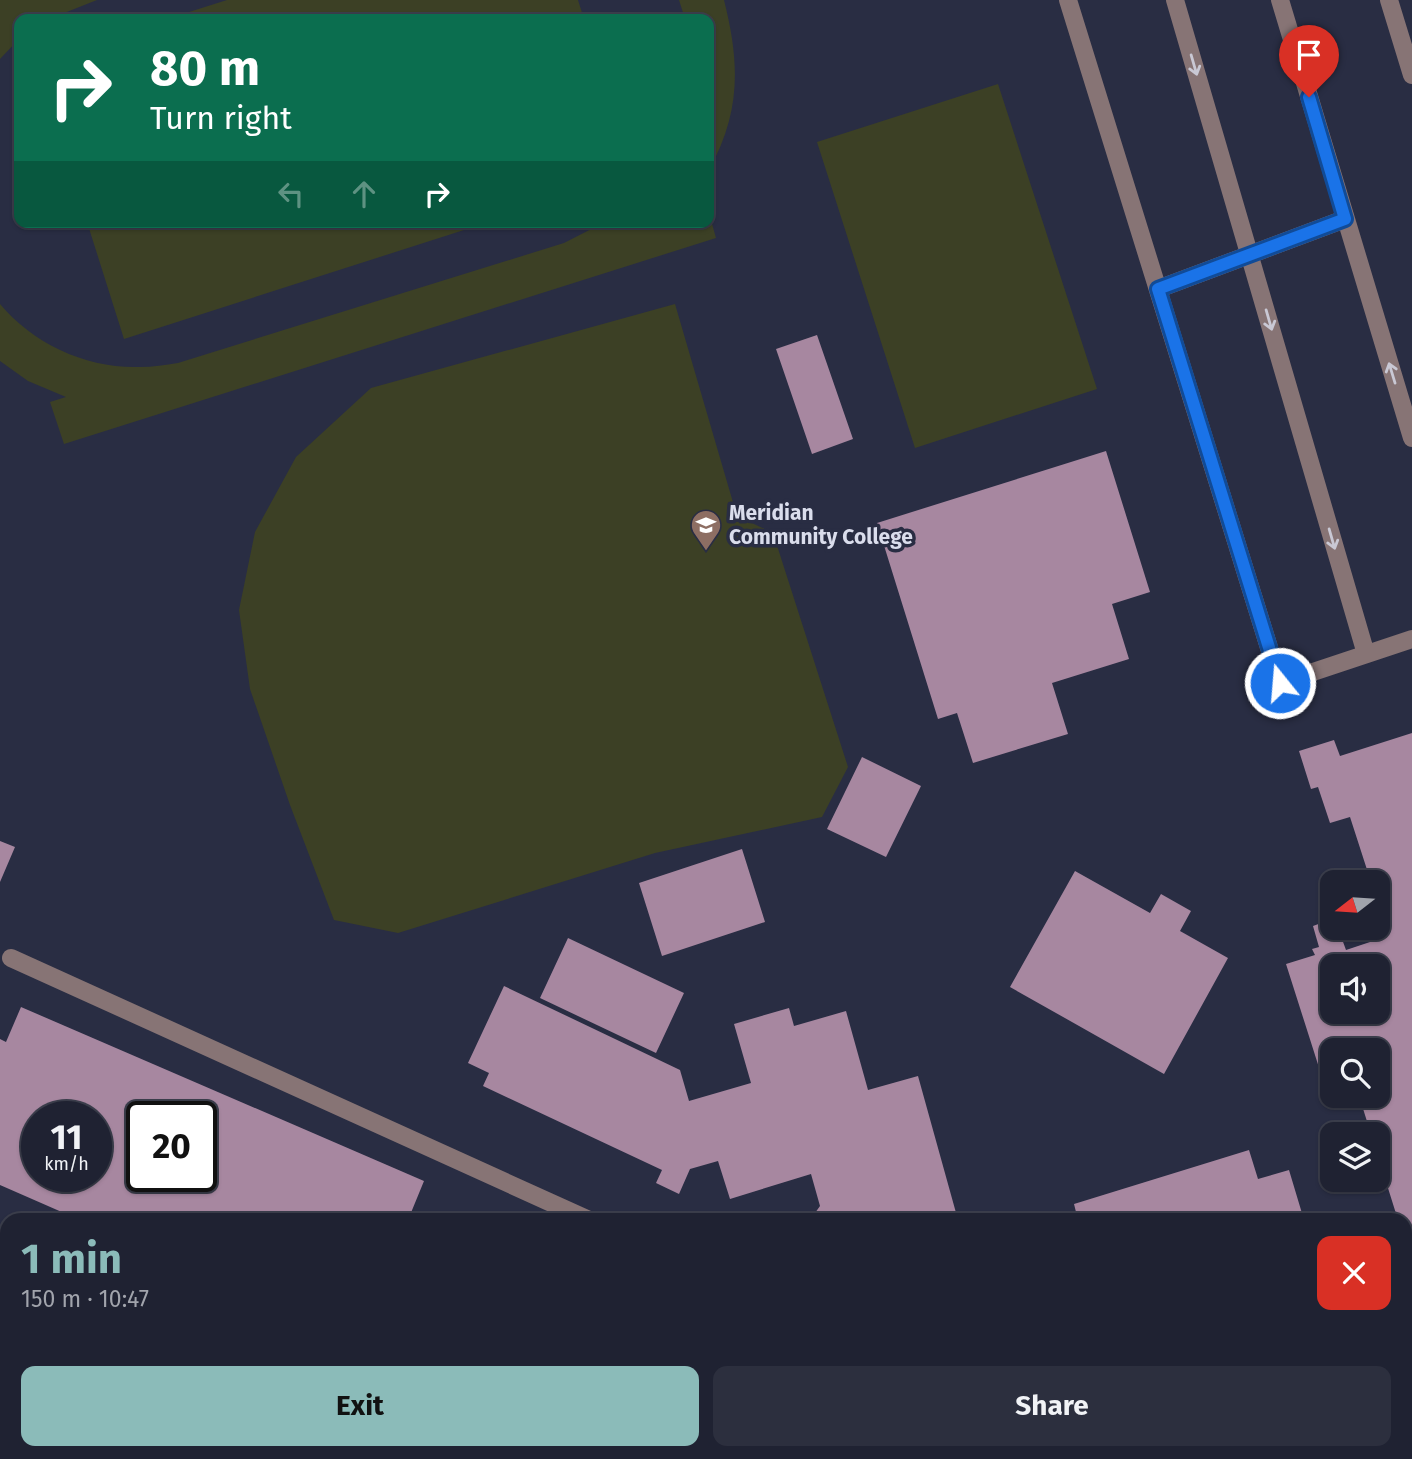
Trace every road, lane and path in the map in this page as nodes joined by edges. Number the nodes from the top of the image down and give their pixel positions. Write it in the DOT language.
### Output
graph roads {
  1 [pos="1068,0"];
  2 [pos="1175,0"];
  3 [pos="1280,0"];
  4 [pos="1389,0"];
  5 [pos="1412,75"];
  6 [pos="1345,219"];
  7 [pos="1250,255"];
  8 [pos="1158,289"];
  9 [pos="1412,438"];
  10 [pos="1412,639"];
  11 [pos="1366,654"];
  12 [pos="11,958"];
  13 [pos="574,1213"];
  1 -- 8 [label="lane"];
  2 -- 7 [label="lane, one-way"];
  3 -- 6 [label="lane"];
  4 -- 5 [label="lane"];
  6 -- 7 [label="lane"];
  9 -- 6 [label="lane, one-way"];
  7 -- 8 [label="lane"];
  7 -- 11 [label="lane, one-way"];
  8 -- 11 [label="lane"];
  10 -- 11 [label="lane"];
  12 -- 13 [label="lane"];
}
